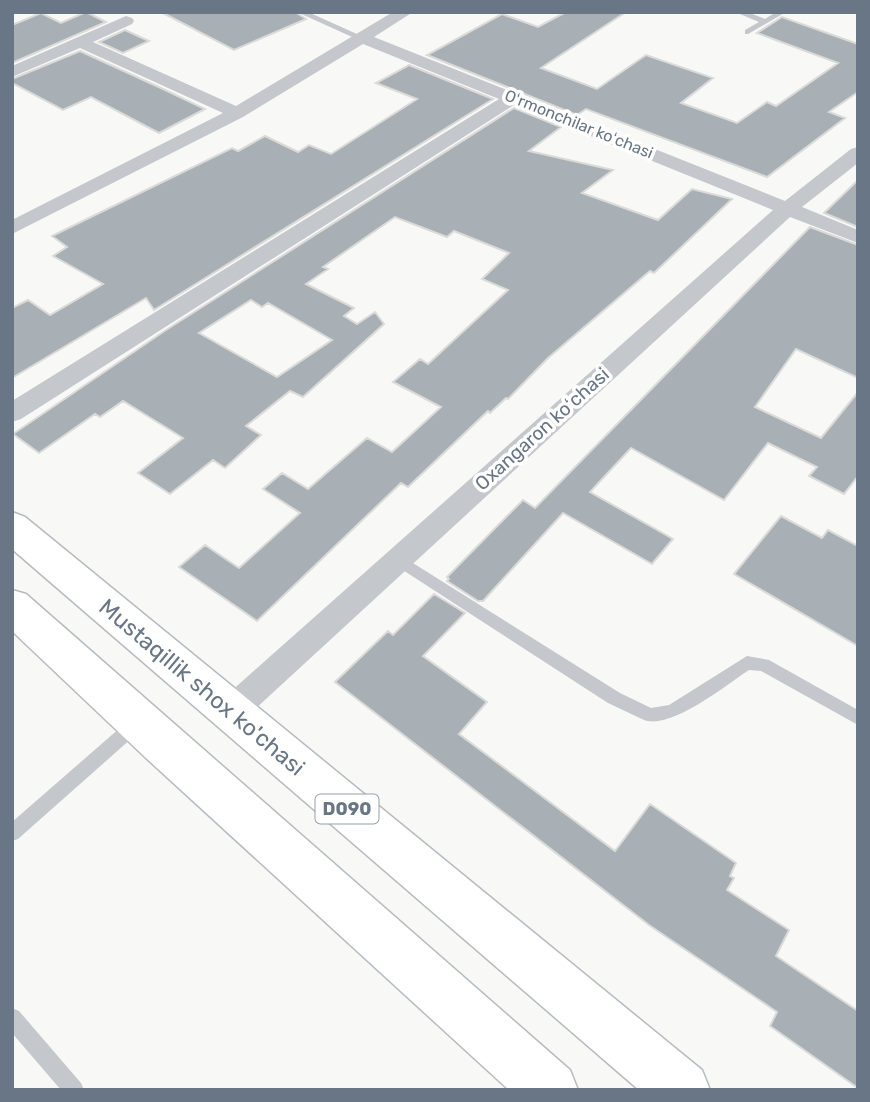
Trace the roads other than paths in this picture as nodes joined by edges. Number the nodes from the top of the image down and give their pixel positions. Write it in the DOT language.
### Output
graph roads {
  1 [pos="301,12"];
  2 [pos="405,12"];
  3 [pos="739,12"];
  4 [pos="782,12"];
  5 [pos="126,21"];
  6 [pos="766,22"];
  7 [pos="748,32"];
  8 [pos="364,39"];
  9 [pos="80,42"];
  10 [pos="12,72"];
  11 [pos="513,97"];
  12 [pos="237,113"];
  13 [pos="858,153"];
  14 [pos="788,208"];
  15 [pos="12,228"];
  16 [pos="858,237"];
  17 [pos="12,413"];
  18 [pos="12,527"];
  19 [pos="397,559"];
  20 [pos="12,606"];
  21 [pos="231,711"];
  22 [pos="858,718"];
  23 [pos="138,722"];
  24 [pos="12,832"];
  25 [pos="12,1018"];
  26 [pos="74,1090"];
  27 [pos="551,1090"];
  28 [pos="682,1090"];
  1 -- 8 [label="lane, Oʻrmonchilar koʻchasi"];
  2 -- 8 [label="street"];
  3 -- 6 [label="lane"];
  4 -- 6 [label="lane"];
  5 -- 9 [label="street"];
  6 -- 7 [label="lane"];
  8 -- 11 [label="street, Oʻrmonchilar koʻchasi"];
  8 -- 12 [label="street"];
  9 -- 10 [label="street"];
  9 -- 12 [label="street"];
  11 -- 14 [label="street, Oʻrmonchilar koʻchasi"];
  11 -- 17 [label="street"];
  12 -- 15 [label="street"];
  13 -- 14 [label="street, Oxangaron koʻchasi"];
  14 -- 16 [label="street, Oʻrmonchilar koʻchasi"];
  14 -- 19 [label="street, Oxangaron koʻchasi"];
  18 -- 21 [label="main road, Mustaqillik shox ko'chasi / D090"];
  19 -- 21 [label="street, Oxangaron koʻchasi"];
  19 -- 22 [label="lane"];
  20 -- 23 [label="main road"];
  21 -- 28 [label="main road, Mustaqillik shox ko'chasi / D090"];
  23 -- 24 [label="lane"];
  23 -- 27 [label="main road"];
  25 -- 26 [label="lane"];
}
